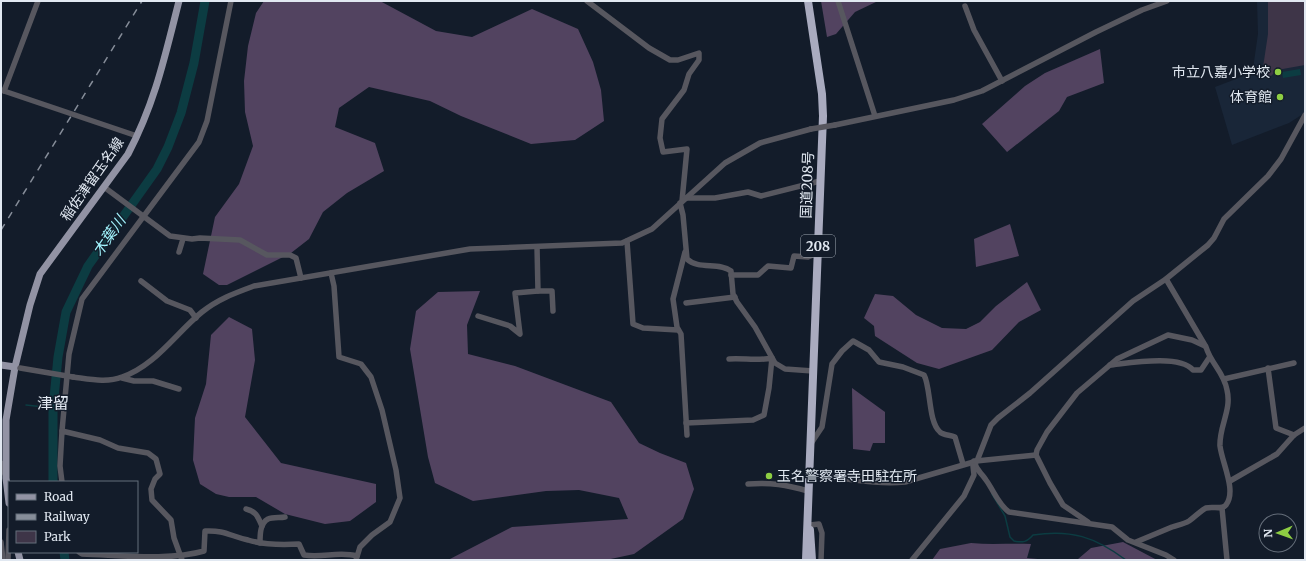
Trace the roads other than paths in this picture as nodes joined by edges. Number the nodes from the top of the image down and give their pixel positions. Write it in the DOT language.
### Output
graph roads {
  1 [pos="38,1"];
  2 [pos="179,1"];
  3 [pos="231,1"];
  4 [pos="587,1"];
  5 [pos="808,1"];
  6 [pos="838,1"];
  7 [pos="1167,1"];
  8 [pos="964,6"];
  9 [pos="1002,81"];
  10 [pos="3,90"];
  11 [pos="1305,115"];
  12 [pos="875,116"];
  13 [pos="137,136"];
  14 [pos="820,181"];
  15 [pos="104,187"];
  16 [pos="683,201"];
  17 [pos="144,218"];
  18 [pos="183,239"];
  19 [pos="627,241"];
  20 [pos="537,247"];
  21 [pos="179,252"];
  22 [pos="685,252"];
  23 [pos="818,253"];
  24 [pos="331,273"];
  25 [pos="731,275"];
  26 [pos="301,278"];
  27 [pos="1166,279"];
  28 [pos="141,281"];
  29 [pos="538,291"];
  30 [pos="735,296"];
  31 [pos="686,303"];
  32 [pos="553,311"];
  33 [pos="478,316"];
  34 [pos="196,318"];
  35 [pos="678,330"];
  36 [pos="1206,347"];
  37 [pos="772,358"];
  38 [pos="1209,358"];
  39 [pos="729,359"];
  40 [pos="1294,363"];
  41 [pos="1,365"];
  42 [pos="1110,365"];
  43 [pos="17,367"];
  44 [pos="1268,368"];
  45 [pos="813,371"];
  46 [pos="122,378"];
  47 [pos="1224,379"];
  48 [pos="179,389"];
  49 [pos="686,423"];
  50 [pos="1305,428"];
  51 [pos="62,430"];
  52 [pos="686,435"];
  53 [pos="1294,435"];
  54 [pos="810,445"];
  55 [pos="1036,455"];
  56 [pos="974,461"];
  57 [pos="1,463"];
  58 [pos="963,464"];
  59 [pos="809,475"];
  60 [pos="6,478"];
  61 [pos="62,481"];
  62 [pos="1230,481"];
  63 [pos="748,484"];
  64 [pos="808,491"];
  65 [pos="8,495"];
  66 [pos="1222,508"];
  67 [pos="246,509"];
  68 [pos="285,517"];
  69 [pos="1088,522"];
  70 [pos="810,525"];
  71 [pos="262,526"];
  72 [pos="1,542"];
  73 [pos="1136,542"];
  74 [pos="260,543"];
  75 [pos="82,555"];
  76 [pos="129,558"];
  77 [pos="181,558"];
  78 [pos="357,558"];
  79 [pos="147,559"];
  80 [pos="168,559"];
  81 [pos="2,560"];
  82 [pos="806,560"];
  83 [pos="812,560"];
  84 [pos="821,560"];
  85 [pos="912,560"];
  86 [pos="1174,560"];
  87 [pos="1227,560"];
  1 -- 10 [label="street"];
  2 -- 13 [label="main road, 稲佐津留玉名線"];
  3 -- 17 [label="street"];
  4 -- 16 [label="street"];
  5 -- 14 [label="highway, 国道208号 / 208"];
  6 -- 12 [label="street"];
  7 -- 9 [label="street"];
  8 -- 9 [label="street"];
  9 -- 12 [label="street"];
  10 -- 13 [label="street"];
  11 -- 27 [label="street"];
  12 -- 16 [label="street, bridge"];
  13 -- 15 [label="main road, 稲佐津留玉名線"];
  14 -- 16 [label="street"];
  14 -- 23 [label="highway, 国道208号 / 208"];
  15 -- 17 [label="street"];
  15 -- 43 [label="main road, 稲佐津留玉名線"];
  16 -- 19 [label="street"];
  16 -- 22 [label="street"];
  17 -- 18 [label="street"];
  17 -- 51 [label="street"];
  18 -- 21 [label="street"];
  18 -- 26 [label="street"];
  19 -- 20 [label="street"];
  19 -- 35 [label="street"];
  20 -- 24 [label="street"];
  20 -- 29 [label="street"];
  22 -- 25 [label="street"];
  22 -- 35 [label="street"];
  23 -- 25 [label="street"];
  23 -- 45 [label="highway, 国道208号 / 208"];
  24 -- 26 [label="street"];
  24 -- 78 [label="street"];
  25 -- 30 [label="street"];
  26 -- 34 [label="street"];
  27 -- 36 [label="street"];
  27 -- 56 [label="street"];
  28 -- 34 [label="street"];
  29 -- 32 [label="street"];
  29 -- 33 [label="street"];
  30 -- 31 [label="street"];
  30 -- 37 [label="street"];
  34 -- 46 [label="street"];
  35 -- 49 [label="street"];
  36 -- 38 [label="street"];
  36 -- 42 [label="street"];
  37 -- 39 [label="street"];
  37 -- 45 [label="street"];
  37 -- 49 [label="street"];
  38 -- 42 [label="street"];
  38 -- 47 [label="street"];
  40 -- 44 [label="street"];
  41 -- 43 [label="main road"];
  42 -- 55 [label="street"];
  43 -- 46 [label="street, bridge"];
  43 -- 60 [label="main road, 稲佐津留玉名線"];
  44 -- 47 [label="street"];
  44 -- 53 [label="street"];
  45 -- 54 [label="highway, 国道208号 / 208"];
  46 -- 48 [label="street"];
  47 -- 62 [label="street"];
  49 -- 52 [label="street"];
  50 -- 53 [label="street"];
  51 -- 61 [label="street"];
  51 -- 77 [label="street"];
  53 -- 62 [label="street"];
  54 -- 58 [label="street"];
  54 -- 59 [label="highway, 国道208号 / 208"];
  55 -- 56 [label="street"];
  55 -- 69 [label="street"];
  56 -- 58 [label="street"];
  56 -- 69 [label="street"];
  56 -- 85 [label="street"];
  57 -- 60 [label="street"];
  58 -- 59 [label="street"];
  59 -- 64 [label="highway, 国道208号 / 208"];
  60 -- 65 [label="main road, 稲佐津留玉名線"];
  62 -- 66 [label="street"];
  63 -- 64 [label="street"];
  64 -- 70 [label="highway, 国道208号 / 208"];
  64 -- 82 [label="highway, 国道208号 / 208"];
  66 -- 73 [label="street"];
  66 -- 87 [label="street"];
  67 -- 71 [label="street"];
  68 -- 71 [label="street"];
  69 -- 73 [label="street"];
  70 -- 83 [label="highway, 国道208号 / 208"];
  70 -- 84 [label="street"];
  71 -- 74 [label="street"];
  72 -- 81 [label="street"];
  73 -- 86 [label="street"];
  74 -- 77 [label="street"];
  74 -- 78 [label="street"];
  75 -- 76 [label="street"];
  76 -- 79 [label="street"];
  77 -- 80 [label="street"];
  79 -- 80 [label="street"];
}
